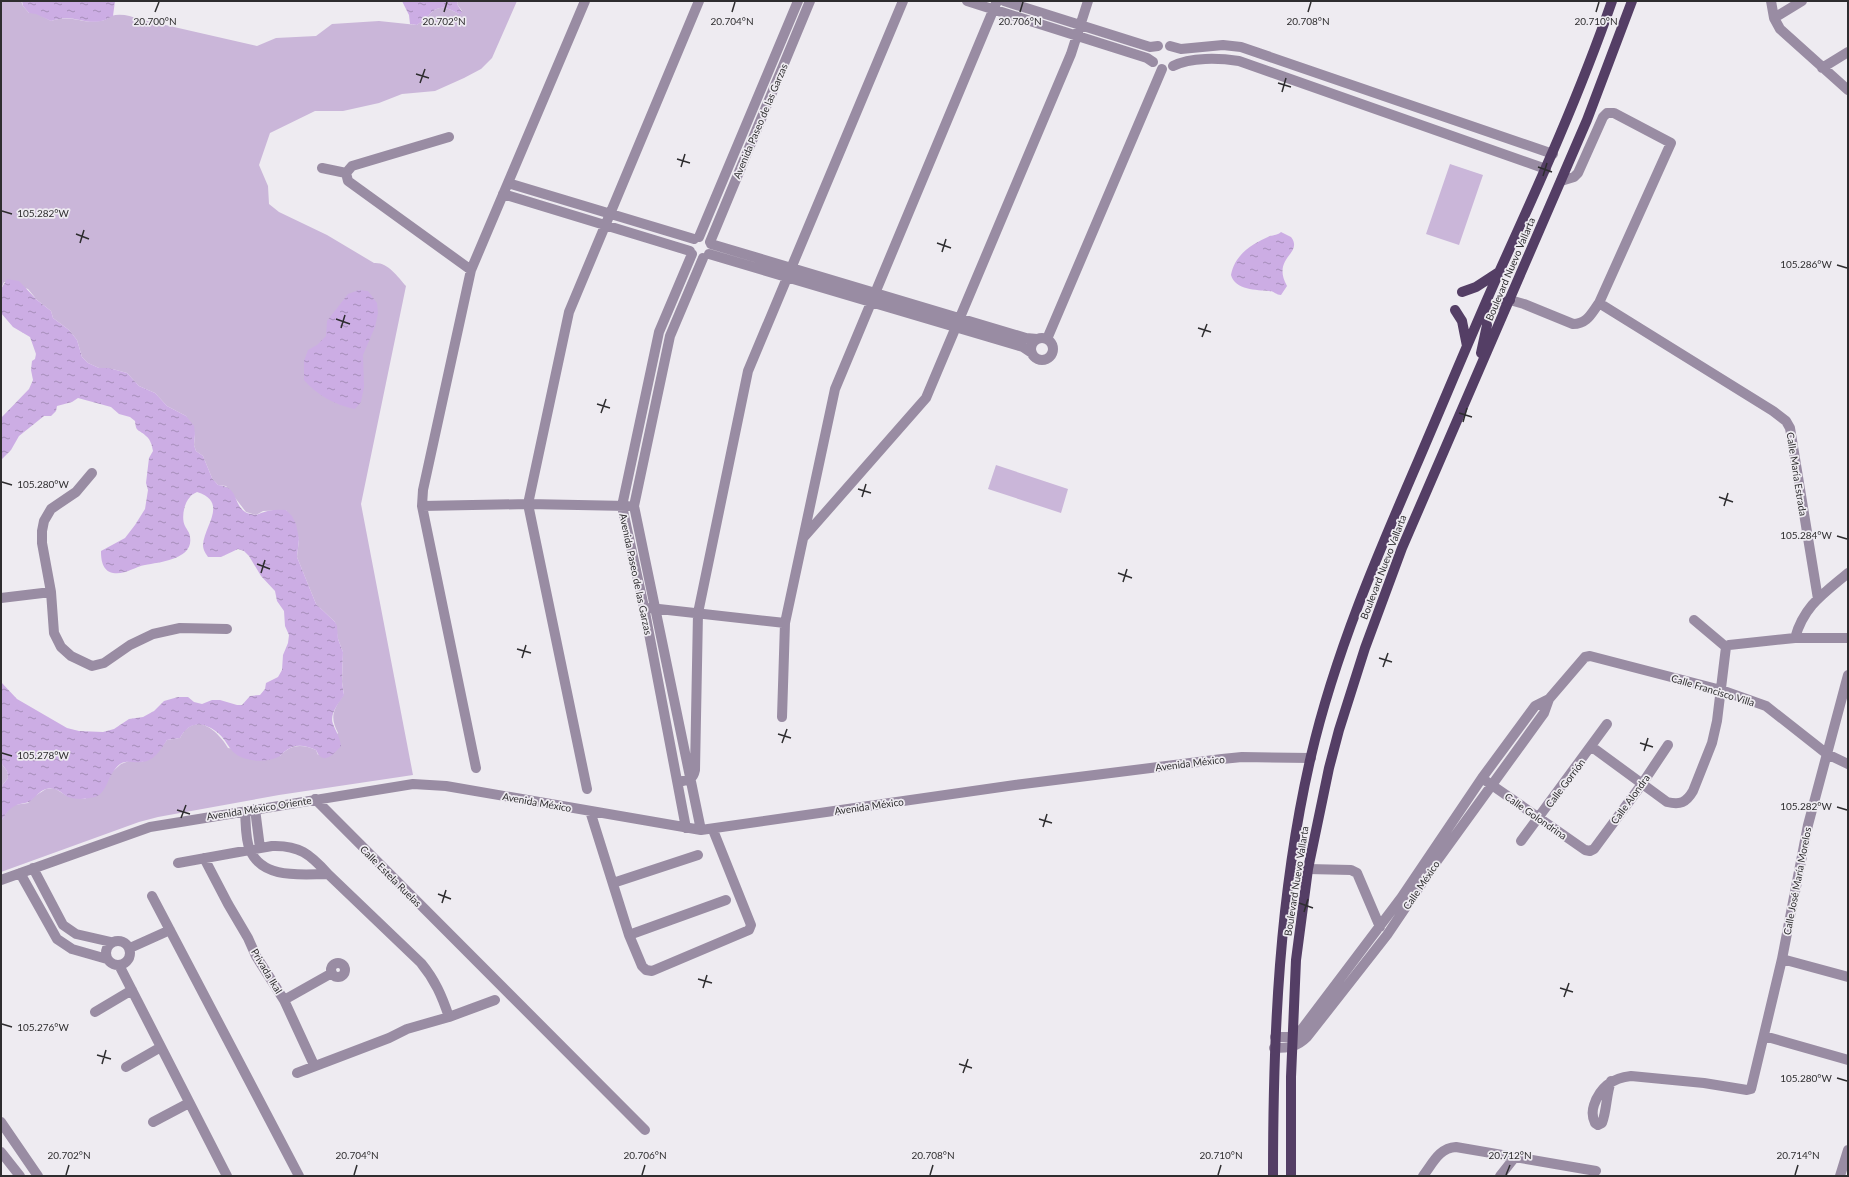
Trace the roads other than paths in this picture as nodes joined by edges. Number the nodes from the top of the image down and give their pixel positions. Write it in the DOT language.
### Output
graph roads {
  1 [pos="585,1"];
  2 [pos="699,1"];
  3 [pos="798,1"];
  4 [pos="810,1"];
  5 [pos="903,1"];
  6 [pos="967,1"];
  7 [pos="1004,1"];
  8 [pos="1088,1"];
  9 [pos="1612,1"];
  10 [pos="1632,1"];
  11 [pos="1771,1"];
  12 [pos="1802,1"];
  13 [pos="995,5"];
  14 [pos="1774,18"];
  15 [pos="1081,25"];
  16 [pos="1078,36"];
  17 [pos="1598,42"];
  18 [pos="1158,46"];
  19 [pos="1170,46"];
  20 [pos="1241,47"];
  21 [pos="1615,48"];
  22 [pos="1848,52"];
  23 [pos="1239,61"];
  24 [pos="1152,62"];
  25 [pos="1173,66"];
  26 [pos="1822,68"];
  27 [pos="1162,70"];
  28 [pos="1358,88"];
  29 [pos="1848,90"];
  30 [pos="1354,101"];
  31 [pos="1478,129"];
  32 [pos="449,137"];
  33 [pos="1515,142"];
  34 [pos="1475,144"];
  35 [pos="1553,154"];
  36 [pos="1510,156"];
  37 [pos="322,168"];
  38 [pos="1546,169"];
  39 [pos="346,173"];
  40 [pos="1561,181"];
  41 [pos="508,183"];
  42 [pos="503,194"];
  43 [pos="609,214"];
  44 [pos="606,225"];
  45 [pos="696,238"];
  46 [pos="708,249"];
  47 [pos="691,253"];
  48 [pos="471,270"];
  49 [pos="789,272"];
  50 [pos="1499,272"];
  51 [pos="1462,292"];
  52 [pos="1490,294"];
  53 [pos="874,298"];
  54 [pos="1506,302"];
  55 [pos="1598,303"];
  56 [pos="1455,310"];
  57 [pos="1483,311"];
  58 [pos="958,323"];
  59 [pos="1042,339"];
  60 [pos="1467,347"];
  61 [pos="1032,353"];
  62 [pos="1476,374"];
  63 [pos="92,473"];
  64 [pos="528,504"];
  65 [pos="422,506"];
  66 [pos="622,506"];
  67 [pos="634,506"];
  68 [pos="803,538"];
  69 [pos="1848,573"];
  70 [pos="51,592"];
  71 [pos="1,598"];
  72 [pos="1818,598"];
  73 [pos="644,607"];
  74 [pos="655,608"];
  75 [pos="698,613"];
  76 [pos="1694,620"];
  77 [pos="785,624"];
  78 [pos="227,629"];
  79 [pos="1795,638"];
  80 [pos="1848,638"];
  81 [pos="1726,647"];
  82 [pos="1585,657"];
  83 [pos="1848,675"];
  84 [pos="1721,690"];
  85 [pos="1549,699"];
  86 [pos="1844,710"];
  87 [pos="782,717"];
  88 [pos="1607,724"];
  89 [pos="696,745"];
  90 [pos="1668,745"];
  91 [pos="684,747"];
  92 [pos="1592,747"];
  93 [pos="1827,754"];
  94 [pos="1311,758"];
  95 [pos="1848,764"];
  96 [pos="476,768"];
  97 [pos="1482,778"];
  98 [pos="690,780"];
  99 [pos="678,782"];
  100 [pos="430,784"];
  101 [pos="1642,784"];
  102 [pos="1492,785"];
  103 [pos="587,789"];
  104 [pos="314,799"];
  105 [pos="250,810"];
  106 [pos="590,811"];
  107 [pos="1539,818"];
  108 [pos="686,828"];
  109 [pos="701,830"];
  110 [pos="713,830"];
  111 [pos="1521,841"];
  112 [pos="255,848"];
  113 [pos="1590,851"];
  114 [pos="698,855"];
  115 [pos="204,858"];
  116 [pos="178,863"];
  117 [pos="34,868"];
  118 [pos="1308,869"];
  119 [pos="20,873"];
  120 [pos="328,874"];
  121 [pos="1,880"];
  122 [pos="613,883"];
  123 [pos="152,896"];
  124 [pos="726,900"];
  125 [pos="1380,927"];
  126 [pos="170,930"];
  127 [pos="629,935"];
  128 [pos="111,942"];
  129 [pos="130,948"];
  130 [pos="107,959"];
  131 [pos="1782,959"];
  132 [pos="119,965"];
  133 [pos="332,973"];
  134 [pos="1848,977"];
  135 [pos="132,990"];
  136 [pos="284,1000"];
  137 [pos="495,1000"];
  138 [pos="95,1012"];
  139 [pos="449,1017"];
  140 [pos="1764,1036"];
  141 [pos="1274,1037"];
  142 [pos="1292,1037"];
  143 [pos="161,1047"];
  144 [pos="1274,1048"];
  145 [pos="1292,1048"];
  146 [pos="1848,1060"];
  147 [pos="314,1065"];
  148 [pos="126,1067"];
  149 [pos="298,1073"];
  150 [pos="1611,1081"];
  151 [pos="190,1103"];
  152 [pos="1,1122"];
  153 [pos="153,1122"];
  154 [pos="645,1130"];
  155 [pos="1848,1150"];
  156 [pos="1,1152"];
  157 [pos="1515,1157"];
  158 [pos="1596,1171"];
  159 [pos="1576,1172"];
  160 [pos="20,1176"];
  161 [pos="38,1176"];
  162 [pos="227,1176"];
  163 [pos="299,1176"];
  164 [pos="1273,1176"];
  165 [pos="1291,1176"];
  166 [pos="1423,1176"];
  167 [pos="1500,1176"];
  168 [pos="1840,1176"];
  1 -- 41 [label="street"];
  2 -- 43 [label="street"];
  3 -- 45 [label="street, Avenida Paseo de las Garzas"];
  4 -- 46 [label="street, Avenida Paseo de las Garzas"];
  5 -- 49 [label="street"];
  6 -- 13 [label="street"];
  7 -- 15 [label="street"];
  8 -- 15 [label="street"];
  9 -- 17 [label="main road, Boulevard Nuevo Vallarta"];
  10 -- 21 [label="main road, Boulevard Nuevo Vallarta"];
  11 -- 14 [label="street"];
  12 -- 14 [label="street"];
  13 -- 16 [label="street"];
  13 -- 53 [label="street"];
  14 -- 26 [label="street"];
  15 -- 16 [label="street"];
  15 -- 18 [label="street"];
  16 -- 24 [label="street"];
  16 -- 58 [label="street"];
  17 -- 21 [label="main road"];
  17 -- 35 [label="main road, Boulevard Nuevo Vallarta"];
  18 -- 19 [label="street"];
  18 -- 24 [label="street"];
  19 -- 20 [label="street"];
  19 -- 25 [label="street"];
  20 -- 23 [label="street"];
  20 -- 28 [label="street"];
  21 -- 40 [label="main road, Boulevard Nuevo Vallarta"];
  22 -- 26 [label="street"];
  23 -- 25 [label="street"];
  23 -- 30 [label="street"];
  24 -- 27 [label="street"];
  25 -- 27 [label="street"];
  26 -- 29 [label="street"];
  27 -- 59 [label="street"];
  28 -- 30 [label="street"];
  28 -- 31 [label="street"];
  30 -- 34 [label="street"];
  31 -- 33 [label="street"];
  31 -- 34 [label="street"];
  32 -- 39 [label="street"];
  33 -- 35 [label="street"];
  33 -- 36 [label="street"];
  34 -- 36 [label="street"];
  35 -- 38 [label="main road, Boulevard Nuevo Vallarta"];
  36 -- 38 [label="street"];
  37 -- 39 [label="street"];
  38 -- 50 [label="main road, Boulevard Nuevo Vallarta"];
  39 -- 48 [label="street"];
  40 -- 54 [label="main road, Boulevard Nuevo Vallarta"];
  40 -- 55 [label="street"];
  41 -- 42 [label="street"];
  41 -- 43 [label="street"];
  42 -- 44 [label="street"];
  42 -- 48 [label="street"];
  43 -- 44 [label="street"];
  43 -- 45 [label="street"];
  44 -- 47 [label="street"];
  44 -- 64 [label="street"];
  45 -- 46 [label="street"];
  45 -- 47 [label="street, Avenida Paseo de las Garzas"];
  46 -- 47 [label="street"];
  46 -- 49 [label="street"];
  46 -- 67 [label="street, Avenida Paseo de las Garzas"];
  47 -- 66 [label="street, Avenida Paseo de las Garzas"];
  48 -- 65 [label="street"];
  49 -- 53 [label="street"];
  49 -- 75 [label="street"];
  50 -- 51 [label="main road"];
  50 -- 52 [label="main road, Boulevard Nuevo Vallarta"];
  52 -- 54 [label="main road"];
  52 -- 57 [label="main road, Boulevard Nuevo Vallarta"];
  53 -- 58 [label="street"];
  53 -- 68 [label="street"];
  54 -- 55 [label="street"];
  54 -- 57 [label="main road"];
  54 -- 62 [label="main road, Boulevard Nuevo Vallarta"];
  55 -- 72 [label="street, Calle María Estrada"];
  56 -- 60 [label="main road"];
  57 -- 60 [label="main road, Boulevard Nuevo Vallarta"];
  57 -- 62 [label="main road"];
  58 -- 59 [label="street"];
  58 -- 61 [label="street"];
  58 -- 68 [label="street"];
  59 -- 61 [label="street"];
  59 -- 61 [label="street"];
  60 -- 94 [label="main road, Boulevard Nuevo Vallarta"];
  62 -- 118 [label="main road, Boulevard Nuevo Vallarta"];
  63 -- 70 [label="street"];
  64 -- 65 [label="street"];
  64 -- 66 [label="street"];
  64 -- 103 [label="street"];
  65 -- 96 [label="street"];
  66 -- 67 [label="street"];
  66 -- 73 [label="street, Avenida Paseo de las Garzas"];
  67 -- 74 [label="street, Avenida Paseo de las Garzas"];
  68 -- 77 [label="street"];
  69 -- 72 [label="street"];
  70 -- 71 [label="street"];
  70 -- 78 [label="street"];
  72 -- 79 [label="street"];
  73 -- 74 [label="street"];
  73 -- 99 [label="street, Avenida Paseo de las Garzas"];
  74 -- 75 [label="street"];
  74 -- 91 [label="street, Avenida Paseo de las Garzas"];
  75 -- 77 [label="street"];
  75 -- 89 [label="street"];
  76 -- 81 [label="street"];
  77 -- 87 [label="street"];
  79 -- 80 [label="street"];
  79 -- 81 [label="street"];
  81 -- 84 [label="street"];
  82 -- 84 [label="street, Calle Francisco Villa"];
  82 -- 85 [label="street, Calle México"];
  83 -- 86 [label="street, Calle José María Morelos"];
  84 -- 93 [label="street, Calle Francisco Villa"];
  84 -- 101 [label="street"];
  85 -- 97 [label="street, Calle México"];
  85 -- 102 [label="street, Calle México"];
  86 -- 93 [label="street, Calle José María Morelos"];
  88 -- 92 [label="street, Calle Gorrión"];
  89 -- 91 [label="street"];
  89 -- 98 [label="street"];
  90 -- 101 [label="street, Calle Alondra"];
  91 -- 98 [label="street, Avenida Paseo de las Garzas"];
  92 -- 101 [label="street"];
  92 -- 107 [label="street, Calle Gorrión"];
  93 -- 95 [label="street, Calle Francisco Villa"];
  93 -- 131 [label="street, Calle José María Morelos"];
  94 -- 110 [label="street, Avenida México"];
  94 -- 141 [label="main road, Boulevard Nuevo Vallarta"];
  97 -- 102 [label="street, Calle Golondrina"];
  97 -- 125 [label="street, Calle México"];
  98 -- 99 [label="street"];
  98 -- 109 [label="street, Avenida Paseo de las Garzas"];
  99 -- 108 [label="street, Avenida Paseo de las Garzas"];
  100 -- 104 [label="street, Avenida México Oriente"];
  100 -- 106 [label="street, Avenida México"];
  101 -- 113 [label="street, Calle Alondra"];
  102 -- 107 [label="street, Calle Golondrina"];
  102 -- 145 [label="street, Calle México"];
  104 -- 105 [label="street, Avenida México Oriente"];
  104 -- 154 [label="street, Calle Estela Ruelas"];
  105 -- 112 [label="street"];
  105 -- 117 [label="street, Avenida México Oriente"];
  106 -- 108 [label="street, Avenida México"];
  106 -- 122 [label="street"];
  107 -- 111 [label="street, Calle Gorrión"];
  107 -- 113 [label="street, Calle Golondrina"];
  108 -- 109 [label="street, Avenida México"];
  109 -- 110 [label="street, Avenida México"];
  110 -- 127 [label="street"];
  112 -- 115 [label="street"];
  112 -- 120 [label="street"];
  112 -- 120 [label="street"];
  114 -- 122 [label="street"];
  115 -- 116 [label="street"];
  115 -- 136 [label="street, Privada Ikal"];
  117 -- 119 [label="street, Avenida México Oriente"];
  117 -- 128 [label="street"];
  118 -- 125 [label="street"];
  118 -- 142 [label="main road, Boulevard Nuevo Vallarta"];
  119 -- 121 [label="street, Avenida México Oriente"];
  119 -- 130 [label="street"];
  120 -- 139 [label="street"];
  122 -- 127 [label="street"];
  123 -- 126 [label="street"];
  124 -- 127 [label="street"];
  125 -- 142 [label="street, Calle México"];
  126 -- 129 [label="street"];
  126 -- 163 [label="street"];
  128 -- 129 [label="street"];
  128 -- 130 [label="street"];
  129 -- 132 [label="street"];
  130 -- 132 [label="street"];
  131 -- 134 [label="street"];
  131 -- 140 [label="street, Calle José María Morelos"];
  132 -- 135 [label="street"];
  133 -- 136 [label="street"];
  135 -- 138 [label="street"];
  135 -- 143 [label="street"];
  136 -- 147 [label="street, Privada Ikal"];
  137 -- 139 [label="street"];
  139 -- 147 [label="street"];
  140 -- 146 [label="street"];
  140 -- 150 [label="street, Calle José María Morelos"];
  141 -- 142 [label="street"];
  141 -- 144 [label="main road, Boulevard Nuevo Vallarta"];
  142 -- 145 [label="main road, Boulevard Nuevo Vallarta"];
  143 -- 148 [label="street"];
  143 -- 151 [label="street"];
  144 -- 145 [label="street"];
  144 -- 164 [label="main road, Boulevard Nuevo Vallarta"];
  145 -- 165 [label="main road, Boulevard Nuevo Vallarta"];
  147 -- 149 [label="street"];
  151 -- 153 [label="street"];
  151 -- 162 [label="street"];
  152 -- 161 [label="street"];
  155 -- 168 [label="street"];
  156 -- 160 [label="street"];
  157 -- 159 [label="street"];
  157 -- 166 [label="street"];
  157 -- 167 [label="street"];
  158 -- 159 [label="street"];
}
